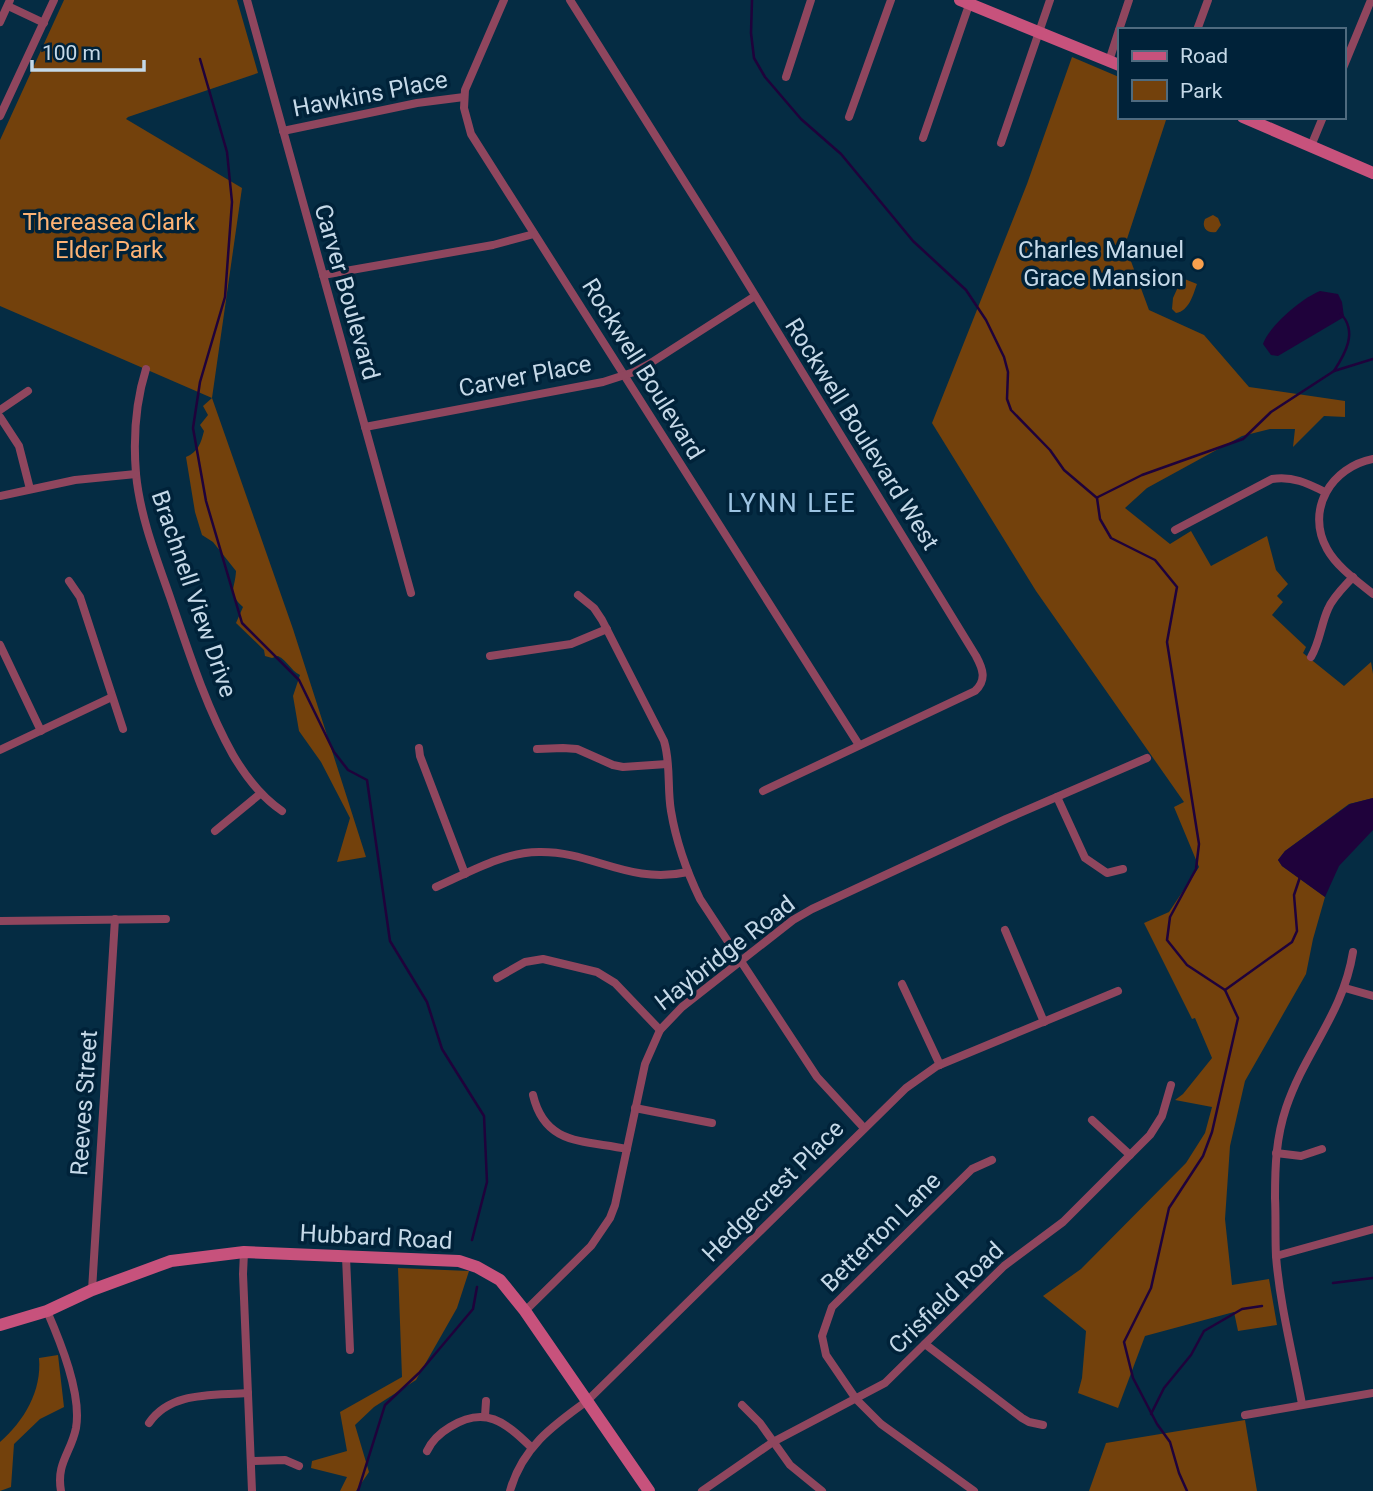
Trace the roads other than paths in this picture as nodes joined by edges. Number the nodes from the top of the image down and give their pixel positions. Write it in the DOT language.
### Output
graph roads {
  1 [pos="54,0"];
  2 [pos="247,0"];
  3 [pos="504,0"];
  4 [pos="570,0"];
  5 [pos="811,0"];
  6 [pos="891,0"];
  7 [pos="1050,0"];
  8 [pos="1129,0"];
  9 [pos="1208,0"];
  10 [pos="1371,0"];
  11 [pos="966,1"];
  12 [pos="9,3"];
  13 [pos="0,22"];
  14 [pos="44,23"];
  15 [pos="1120,28"];
  16 [pos="1198,28"];
  17 [pos="1040,32"];
  18 [pos="1118,37"];
  19 [pos="1114,63"];
  20 [pos="1345,63"];
  21 [pos="786,77"];
  22 [pos="464,97"];
  23 [pos="0,116"];
  24 [pos="849,117"];
  25 [pos="1248,119"];
  26 [pos="1322,119"];
  27 [pos="283,131"];
  28 [pos="923,138"];
  29 [pos="1001,143"];
  30 [pos="1311,146"];
  31 [pos="1373,173"];
  32 [pos="534,234"];
  33 [pos="323,275"];
  34 [pos="755,296"];
  35 [pos="146,369"];
  36 [pos="624,376"];
  37 [pos="28,391"];
  38 [pos="0,410"];
  39 [pos="0,417"];
  40 [pos="365,427"];
  41 [pos="1373,459"];
  42 [pos="136,474"];
  43 [pos="30,489"];
  44 [pos="1325,492"];
  45 [pos="0,496"];
  46 [pos="1175,530"];
  47 [pos="1353,578"];
  48 [pos="69,581"];
  49 [pos="411,593"];
  50 [pos="1373,594"];
  51 [pos="578,595"];
  52 [pos="607,629"];
  53 [pos="0,645"];
  54 [pos="489,656"];
  55 [pos="1311,657"];
  56 [pos="112,697"];
  57 [pos="123,729"];
  58 [pos="41,731"];
  59 [pos="859,745"];
  60 [pos="419,748"];
  61 [pos="537,749"];
  62 [pos="0,750"];
  63 [pos="1147,758"];
  64 [pos="667,764"];
  65 [pos="763,791"];
  66 [pos="260,794"];
  67 [pos="1057,797"];
  68 [pos="282,811"];
  69 [pos="215,831"];
  70 [pos="1123,869"];
  71 [pos="688,872"];
  72 [pos="465,874"];
  73 [pos="436,887"];
  74 [pos="115,919"];
  75 [pos="166,919"];
  76 [pos="0,921"];
  77 [pos="1005,930"];
  78 [pos="1353,952"];
  79 [pos="742,961"];
  80 [pos="497,978"];
  81 [pos="902,984"];
  82 [pos="1345,988"];
  83 [pos="1118,991"];
  84 [pos="1373,996"];
  85 [pos="1044,1022"];
  86 [pos="660,1030"];
  87 [pos="940,1065"];
  88 [pos="1171,1085"];
  89 [pos="533,1094"];
  90 [pos="635,1108"];
  91 [pos="1091,1120"];
  92 [pos="712,1122"];
  93 [pos="864,1128"];
  94 [pos="627,1149"];
  95 [pos="1322,1149"];
  96 [pos="1276,1153"];
  97 [pos="1130,1154"];
  98 [pos="992,1160"];
  99 [pos="1373,1229"];
  100 [pos="244,1252"];
  101 [pos="1276,1256"];
  102 [pos="346,1257"];
  103 [pos="92,1290"];
  104 [pos="47,1311"];
  105 [pos="525,1311"];
  106 [pos="0,1325"];
  107 [pos="925,1344"];
  108 [pos="350,1350"];
  109 [pos="248,1393"];
  110 [pos="1373,1393"];
  111 [pos="856,1399"];
  112 [pos="486,1401"];
  113 [pos="587,1401"];
  114 [pos="1302,1404"];
  115 [pos="743,1405"];
  116 [pos="1245,1415"];
  117 [pos="485,1416"];
  118 [pos="149,1423"];
  119 [pos="1043,1425"];
  120 [pos="773,1442"];
  121 [pos="531,1447"];
  122 [pos="427,1451"];
  123 [pos="251,1461"];
  124 [pos="299,1466"];
  125 [pos="61,1491"];
  126 [pos="252,1491"];
  127 [pos="510,1491"];
  128 [pos="649,1491"];
  129 [pos="702,1491"];
  130 [pos="822,1491"];
  131 [pos="974,1491"];
  1 -- 14 [label="street"];
  2 -- 27 [label="street, Carver Boulevard"];
  3 -- 22 [label="street"];
  4 -- 34 [label="street, Rockwell Boulevard West"];
  5 -- 21 [label="street"];
  6 -- 24 [label="street"];
  7 -- 17 [label="street"];
  8 -- 15 [label="street"];
  9 -- 16 [label="street"];
  10 -- 20 [label="street"];
  11 -- 17 [label="main road"];
  11 -- 28 [label="street"];
  12 -- 13 [label="street"];
  12 -- 14 [label="street"];
  14 -- 23 [label="street"];
  17 -- 19 [label="main road"];
  17 -- 29 [label="street"];
  18 -- 19 [label="street"];
  22 -- 27 [label="street, Hawkins Place"];
  22 -- 32 [label="street, Rockwell Boulevard"];
  25 -- 30 [label="main road"];
  26 -- 30 [label="street"];
  27 -- 33 [label="street, Carver Boulevard"];
  30 -- 31 [label="main road"];
  32 -- 33 [label="street"];
  32 -- 36 [label="street, Rockwell Boulevard"];
  33 -- 40 [label="street, Carver Boulevard"];
  34 -- 36 [label="street, Carver Place"];
  34 -- 59 [label="street, Rockwell Boulevard West"];
  35 -- 42 [label="street, Brachnell View Drive"];
  36 -- 40 [label="street, Carver Place"];
  36 -- 59 [label="street, Rockwell Boulevard"];
  37 -- 38 [label="street"];
  39 -- 43 [label="street"];
  40 -- 49 [label="street, Carver Boulevard"];
  41 -- 44 [label="street"];
  42 -- 43 [label="street"];
  42 -- 66 [label="street, Brachnell View Drive"];
  43 -- 45 [label="street"];
  44 -- 46 [label="street"];
  44 -- 47 [label="street"];
  47 -- 50 [label="street"];
  47 -- 55 [label="street"];
  48 -- 56 [label="street"];
  51 -- 52 [label="street"];
  52 -- 54 [label="street"];
  52 -- 64 [label="street"];
  53 -- 58 [label="street"];
  56 -- 57 [label="street"];
  56 -- 58 [label="street"];
  58 -- 62 [label="street"];
  59 -- 65 [label="street, Rockwell Boulevard West"];
  60 -- 72 [label="street"];
  61 -- 64 [label="street"];
  63 -- 67 [label="street, Haybridge Road"];
  64 -- 71 [label="street"];
  66 -- 68 [label="street, Brachnell View Drive"];
  66 -- 69 [label="street"];
  67 -- 70 [label="street"];
  67 -- 79 [label="street, Haybridge Road"];
  71 -- 72 [label="street"];
  71 -- 79 [label="street"];
  72 -- 73 [label="street"];
  74 -- 75 [label="street"];
  74 -- 76 [label="street"];
  74 -- 103 [label="street, Reeves Street"];
  77 -- 85 [label="street"];
  78 -- 82 [label="street"];
  79 -- 86 [label="street, Haybridge Road"];
  79 -- 93 [label="street"];
  80 -- 86 [label="street"];
  81 -- 87 [label="street"];
  82 -- 84 [label="street"];
  82 -- 96 [label="street"];
  83 -- 85 [label="street, Hedgecrest Place"];
  85 -- 87 [label="street, Hedgecrest Place"];
  86 -- 90 [label="street, Haybridge Road"];
  87 -- 93 [label="street, Hedgecrest Place"];
  88 -- 97 [label="street, Crisfield Road"];
  89 -- 94 [label="street"];
  90 -- 92 [label="street"];
  90 -- 94 [label="street, Haybridge Road"];
  91 -- 97 [label="street"];
  93 -- 113 [label="street, Hedgecrest Place"];
  94 -- 105 [label="street, Haybridge Road"];
  95 -- 96 [label="street"];
  96 -- 101 [label="street"];
  97 -- 107 [label="street, Crisfield Road"];
  98 -- 111 [label="street, Betterton Lane"];
  99 -- 101 [label="street"];
  100 -- 102 [label="main road, Hubbard Road"];
  100 -- 103 [label="main road, Hubbard Road"];
  100 -- 109 [label="street"];
  101 -- 114 [label="street"];
  102 -- 105 [label="main road, Hubbard Road"];
  102 -- 108 [label="street"];
  103 -- 104 [label="main road, Hubbard Road"];
  104 -- 106 [label="main road, Hubbard Road"];
  104 -- 125 [label="street"];
  105 -- 113 [label="main road, Hubbard Road"];
  107 -- 111 [label="street, Crisfield Road"];
  107 -- 119 [label="street"];
  109 -- 118 [label="street"];
  109 -- 123 [label="street"];
  110 -- 114 [label="street"];
  111 -- 120 [label="street, Crisfield Road"];
  111 -- 131 [label="street, Betterton Lane"];
  112 -- 117 [label="street"];
  113 -- 121 [label="street, Hedgecrest Place"];
  113 -- 128 [label="main road, Hubbard Road"];
  114 -- 116 [label="street"];
  115 -- 120 [label="street"];
  117 -- 121 [label="street"];
  117 -- 122 [label="street"];
  120 -- 129 [label="street, Crisfield Road"];
  120 -- 130 [label="street"];
  121 -- 127 [label="street, Hedgecrest Place"];
  123 -- 124 [label="street"];
  123 -- 126 [label="street"];
}
